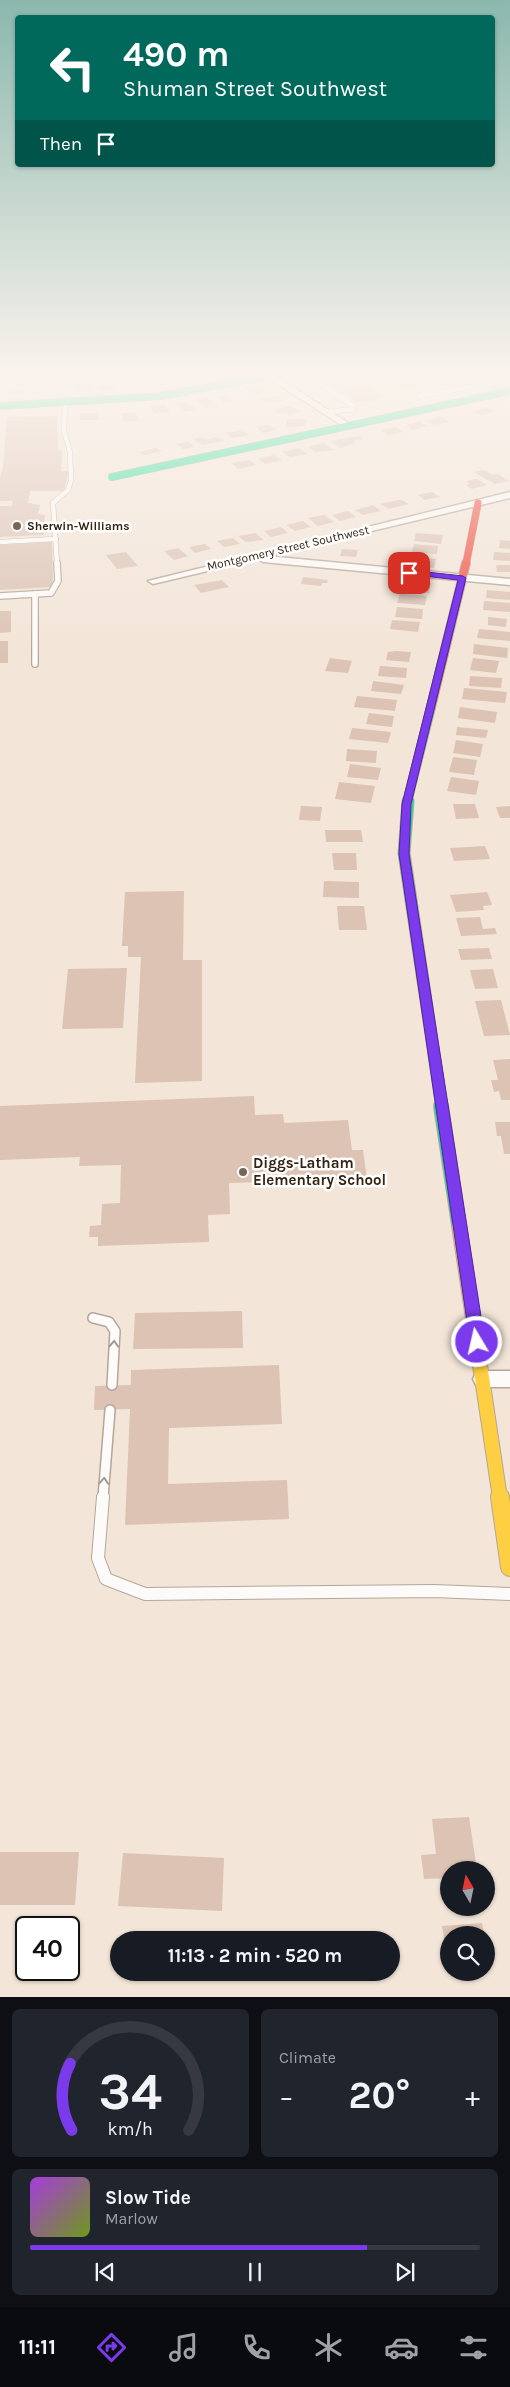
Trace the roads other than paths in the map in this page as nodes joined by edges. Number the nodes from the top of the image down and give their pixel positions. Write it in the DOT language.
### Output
graph roads {
  1 [pos="71,470"];
  2 [pos="144,470"];
  3 [pos="112,477"];
  4 [pos="510,495"];
  5 [pos="478,503"];
  6 [pos="56,539"];
  7 [pos="0,542"];
  8 [pos="251,557"];
  9 [pos="463,578"];
  10 [pos="154,581"];
  11 [pos="510,582"];
  12 [pos="35,594"];
  13 [pos="0,596"];
  14 [pos="35,664"];
  15 [pos="93,1318"];
  16 [pos="483,1379"];
  17 [pos="510,1379"];
  18 [pos="112,1386"];
  19 [pos="110,1410"];
  20 [pos="510,1567"];
  21 [pos="510,1594"];
  1 -- 6 [label="lane"];
  2 -- 3 [label="street"];
  4 -- 5 [label="street, Montgomery Street Southwest"];
  5 -- 8 [label="street, Montgomery Street Southwest"];
  5 -- 9 [label="street"];
  6 -- 7 [label="lane"];
  6 -- 12 [label="lane"];
  8 -- 9 [label="street"];
  8 -- 10 [label="street, Montgomery Street Southwest"];
  9 -- 11 [label="street"];
  9 -- 16 [label="street"];
  12 -- 13 [label="lane"];
  12 -- 14 [label="lane"];
  18 -- 15 [label="lane, one-way"];
  16 -- 17 [label="street"];
  16 -- 20 [label="street"];
  21 -- 19 [label="lane, one-way"];
}
